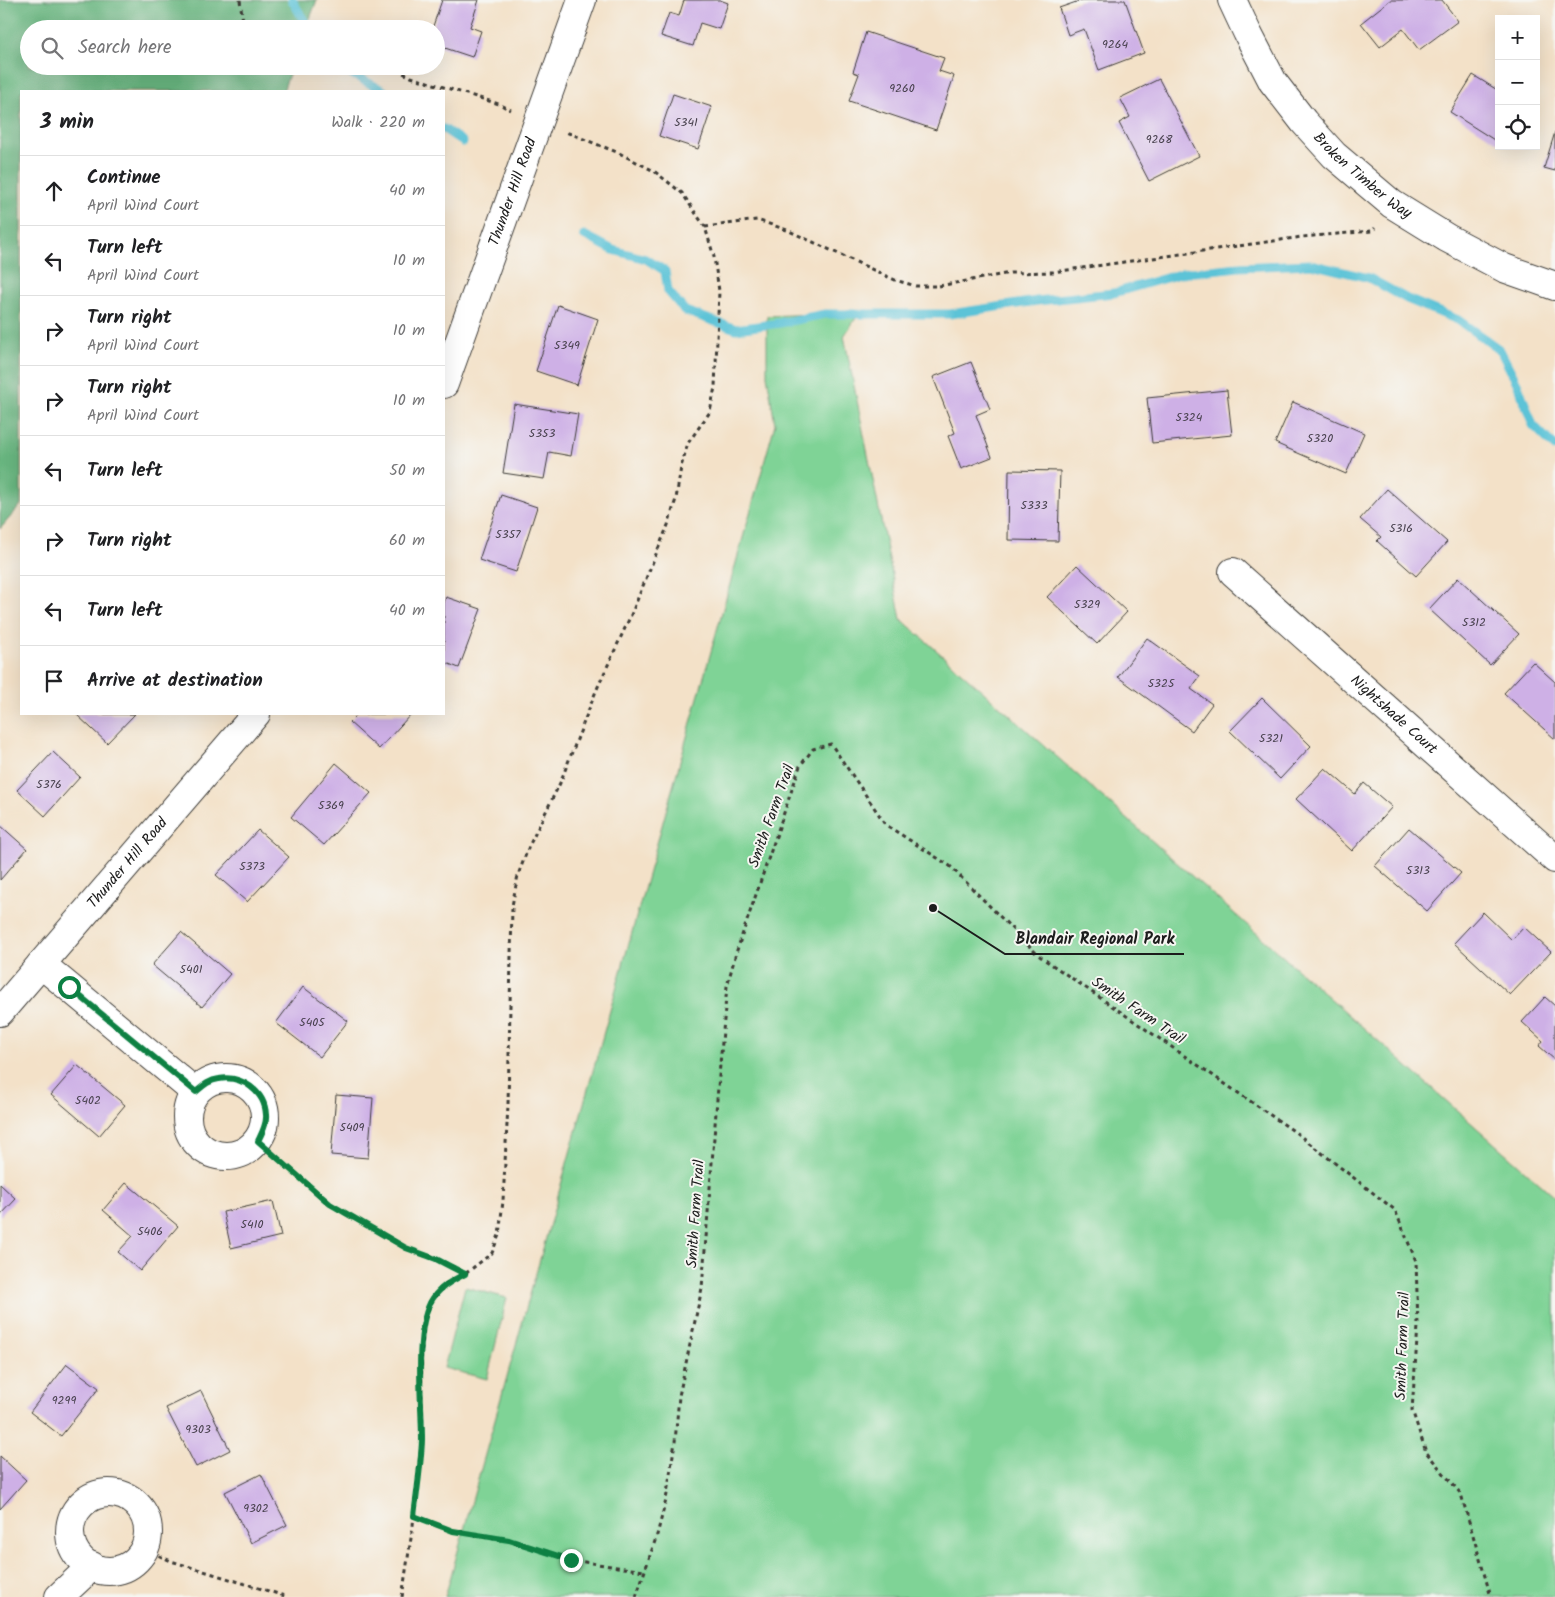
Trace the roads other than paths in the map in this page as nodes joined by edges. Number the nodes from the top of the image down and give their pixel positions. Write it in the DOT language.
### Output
graph roads {
  1 [pos="582,0"];
  2 [pos="1232,0"];
  3 [pos="1555,286"];
  4 [pos="445,381"];
  5 [pos="1233,572"];
  6 [pos="255,715"];
  7 [pos="1555,859"];
  8 [pos="41,964"];
  9 [pos="0,1012"];
  10 [pos="196,1092"];
  11 [pos="92,1566"];
  12 [pos="58,1597"];
  1 -- 4 [label="street, Thunder Hill Road"];
  2 -- 3 [label="street, Broken Timber Way"];
  5 -- 7 [label="street, Nightshade Court"];
  6 -- 8 [label="street, Thunder Hill Road"];
  8 -- 9 [label="street, Thunder Hill Road"];
  8 -- 10 [label="street"];
  10 -- 10 [label="street"];
  11 -- 11 [label="street"];
  11 -- 12 [label="street"];
}
